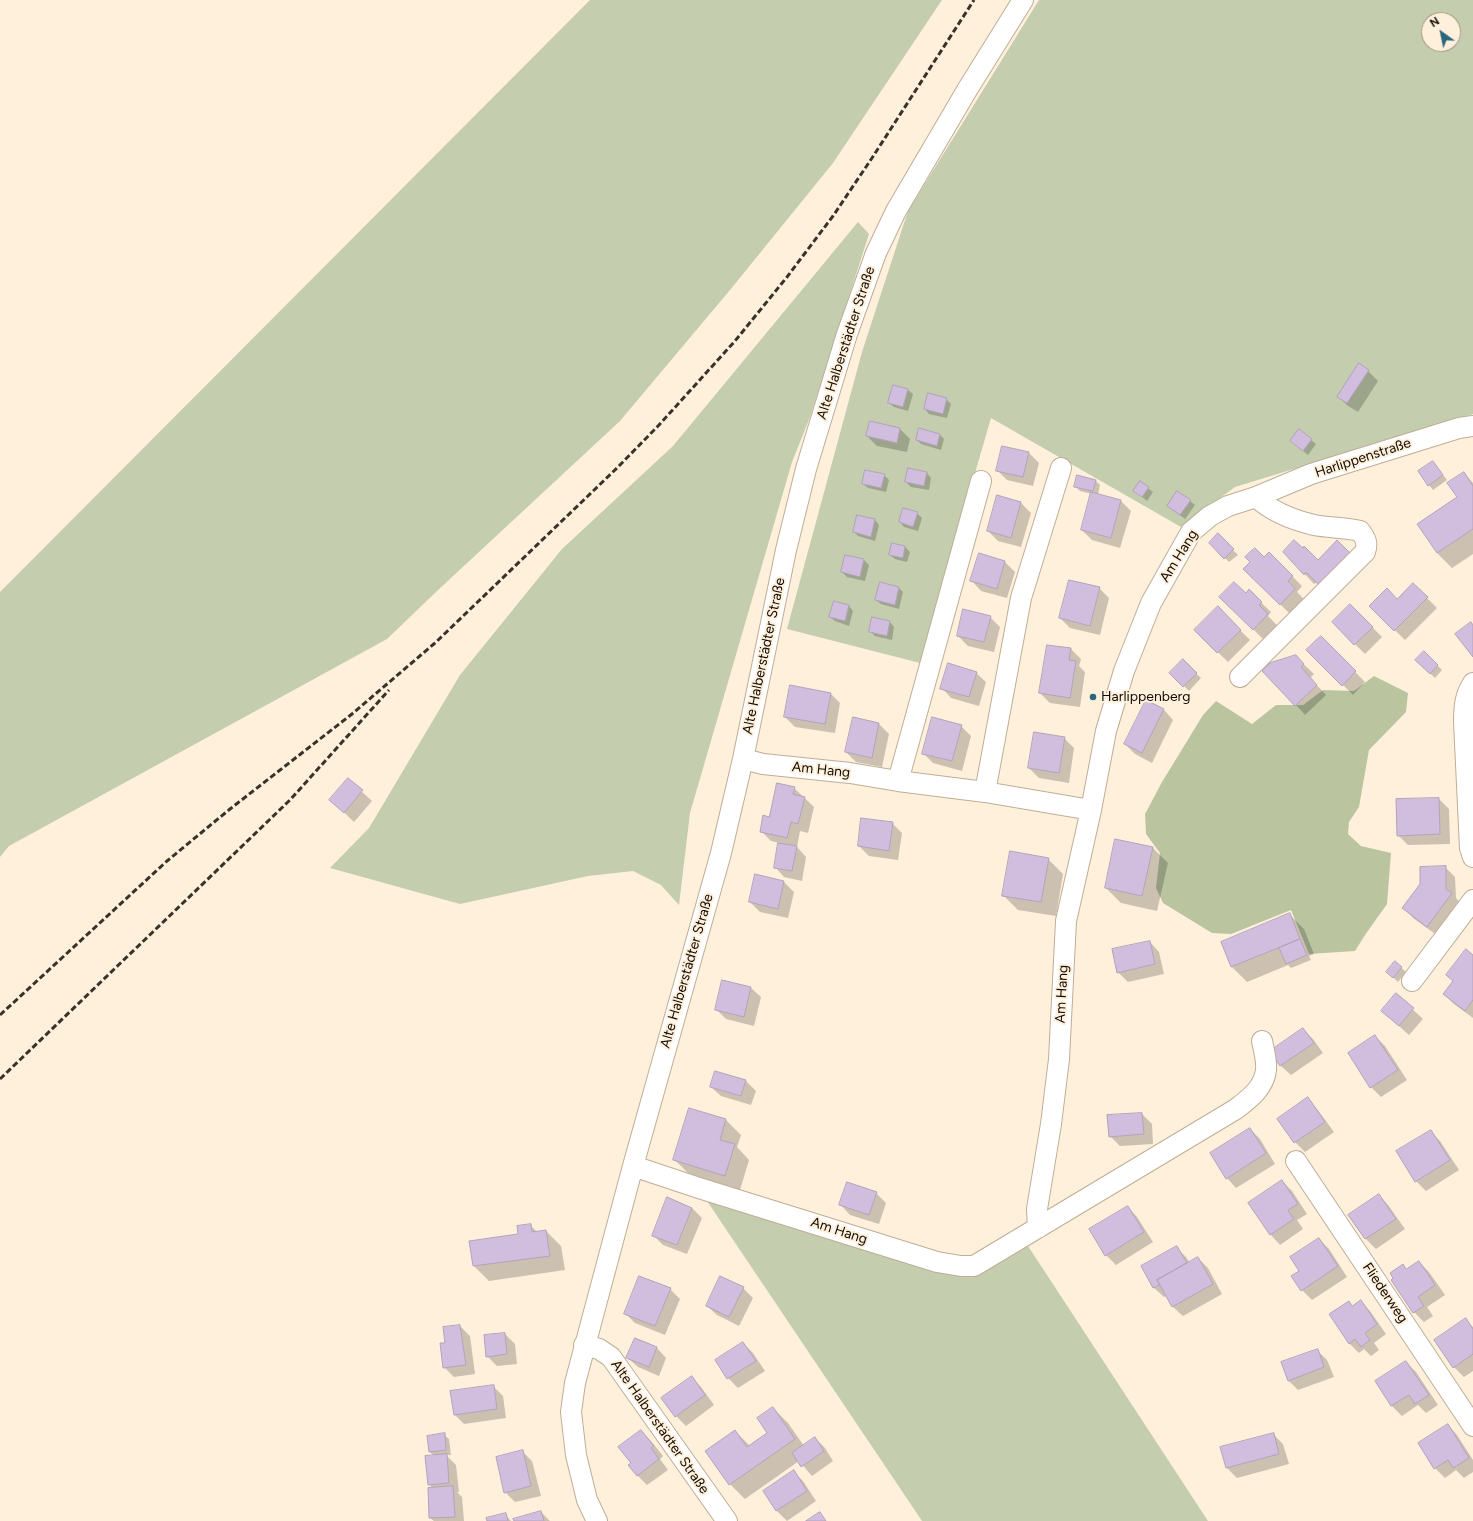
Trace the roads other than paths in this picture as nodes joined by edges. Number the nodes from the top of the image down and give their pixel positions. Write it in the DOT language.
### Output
graph roads {
  1 [pos="1023,0"];
  2 [pos="1473,426"];
  3 [pos="1061,468"];
  4 [pos="981,481"];
  5 [pos="1256,497"];
  6 [pos="1240,677"];
  7 [pos="1473,683"];
  8 [pos="743,759"];
  9 [pos="898,781"];
  10 [pos="985,792"];
  11 [pos="1091,810"];
  12 [pos="1473,857"];
  13 [pos="1473,900"];
  14 [pos="1412,981"];
  15 [pos="1262,1041"];
  16 [pos="1296,1161"];
  17 [pos="633,1166"];
  18 [pos="1038,1228"];
  19 [pos="584,1345"];
  20 [pos="1473,1426"];
  21 [pos="597,1521"];
  22 [pos="727,1521"];
  1 -- 8 [label="street, Alte Halberstädter Straße"];
  2 -- 5 [label="street, Harlippenstraße"];
  3 -- 10 [label="street"];
  4 -- 9 [label="street"];
  5 -- 6 [label="street"];
  5 -- 11 [label="street, Am Hang"];
  7 -- 12 [label="street"];
  8 -- 9 [label="street, Am Hang"];
  8 -- 17 [label="street, Alte Halberstädter Straße"];
  9 -- 10 [label="street, Am Hang"];
  10 -- 11 [label="street, Am Hang"];
  11 -- 18 [label="street, Am Hang"];
  13 -- 14 [label="street"];
  15 -- 18 [label="street, Am Hang"];
  16 -- 20 [label="street, Fliederweg"];
  17 -- 18 [label="street, Am Hang"];
  17 -- 19 [label="street, Alte Halberstädter Straße"];
  19 -- 21 [label="street, Alte Halberstädter Straße"];
  19 -- 22 [label="street, Alte Halberstädter Straße"];
}
